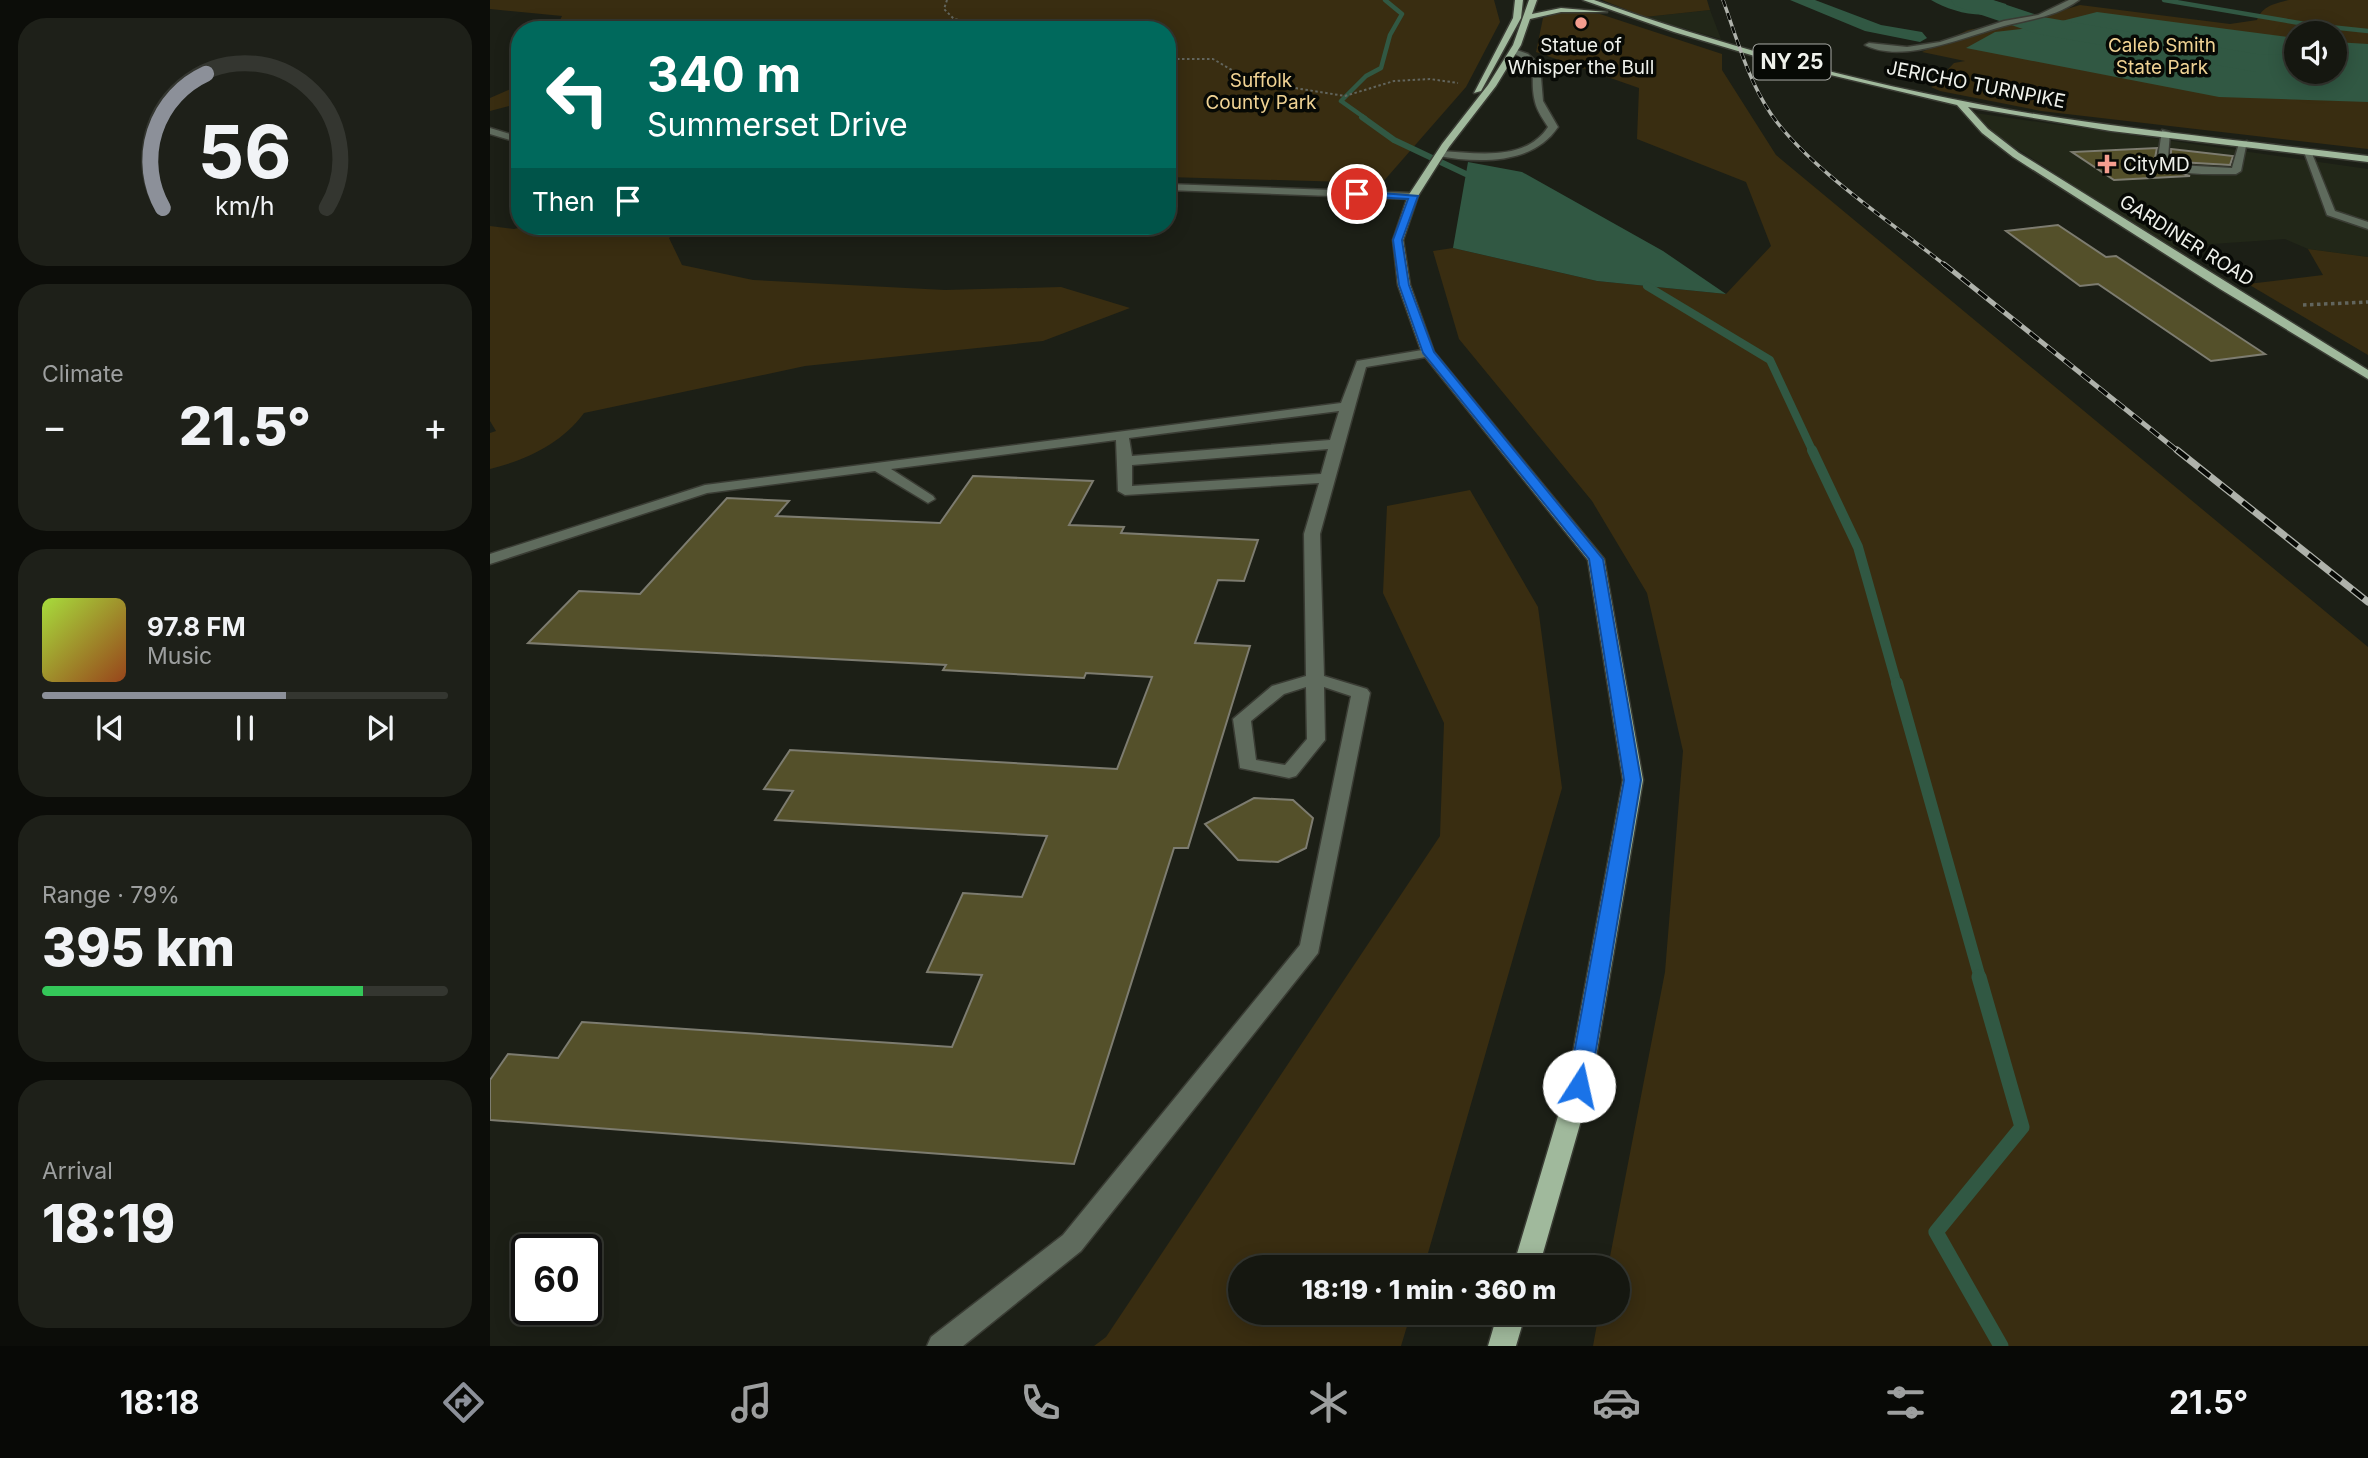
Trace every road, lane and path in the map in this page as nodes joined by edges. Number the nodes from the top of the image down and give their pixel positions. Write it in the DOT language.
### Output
graph roads {
  1 [pos="947,0"];
  2 [pos="1519,0"];
  3 [pos="1533,0"];
  4 [pos="1587,0"];
  5 [pos="2075,0"];
  6 [pos="1626,15"];
  7 [pos="1527,17"];
  8 [pos="966,21"];
  9 [pos="1869,45"];
  10 [pos="1514,50"];
  11 [pos="1176,59"];
  12 [pos="1466,84"];
  13 [pos="1960,103"];
  14 [pos="1468,117"];
  15 [pos="490,131"];
  16 [pos="2165,132"];
  17 [pos="511,137"];
  18 [pos="2244,143"];
  19 [pos="1443,150"];
  20 [pos="2306,150"];
  21 [pos="2368,159"];
  22 [pos="1176,187"];
  23 [pos="1413,196"];
  24 [pos="2368,226"];
  25 [pos="2368,302"];
  26 [pos="2260,309"];
  27 [pos="1428,353"];
  28 [pos="2368,375"];
  29 [pos="1348,406"];
  30 [pos="1122,436"];
  31 [pos="1337,444"];
  32 [pos="1125,461"];
  33 [pos="878,467"];
  34 [pos="1328,478"];
  35 [pos="928,499"];
  36 [pos="490,559"];
  37 [pos="1314,679"];
  38 [pos="1530,1255"];
  39 [pos="1508,1325"];
  40 [pos="941,1346"];
  41 [pos="1502,1346"];
  1 -- 8 [label="path"];
  2 -- 14 [label="main road"];
  3 -- 7 [label="main road"];
  4 -- 6 [label="main road, JERICHO TURNPIKE / NY 25"];
  5 -- 9 [label="street"];
  6 -- 7 [label="main road"];
  6 -- 13 [label="main road, JERICHO TURNPIKE / NY 25"];
  7 -- 10 [label="main road"];
  10 -- 14 [label="main road"];
  10 -- 19 [label="street"];
  11 -- 12 [label="path"];
  13 -- 16 [label="main road, JERICHO TURNPIKE / NY 25"];
  13 -- 26 [label="main road, GARDINER ROAD"];
  14 -- 19 [label="main road"];
  15 -- 17 [label="street"];
  16 -- 18 [label="main road, JERICHO TURNPIKE / NY 25"];
  16 -- 18 [label="street"];
  18 -- 20 [label="main road, JERICHO TURNPIKE / NY 25"];
  19 -- 23 [label="main road"];
  20 -- 21 [label="main road, JERICHO TURNPIKE / NY 25"];
  20 -- 24 [label="street"];
  22 -- 23 [label="street"];
  23 -- 27 [label="main road"];
  25 -- 26 [label="path"];
  26 -- 28 [label="main road, GARDINER ROAD"];
  27 -- 29 [label="street"];
  27 -- 38 [label="main road"];
  29 -- 30 [label="street"];
  29 -- 31 [label="street"];
  30 -- 32 [label="street"];
  30 -- 33 [label="street"];
  31 -- 32 [label="street"];
  31 -- 34 [label="street"];
  32 -- 34 [label="street"];
  33 -- 35 [label="street"];
  33 -- 36 [label="street"];
  34 -- 37 [label="street"];
  37 -- 37 [label="street"];
  37 -- 40 [label="street"];
  39 -- 41 [label="main road"];
}
